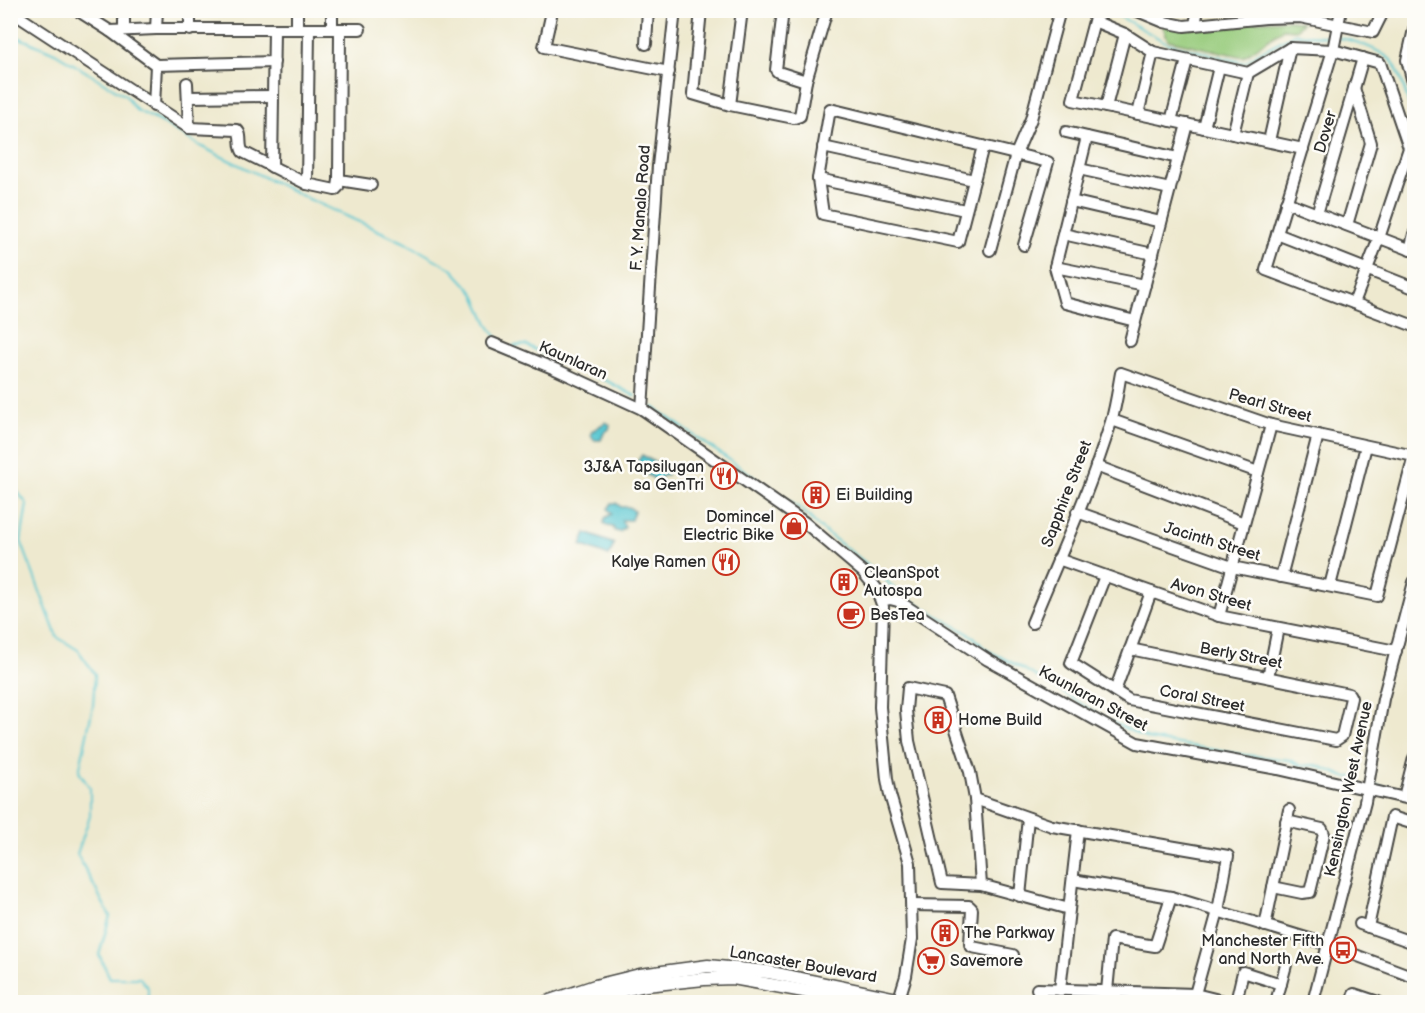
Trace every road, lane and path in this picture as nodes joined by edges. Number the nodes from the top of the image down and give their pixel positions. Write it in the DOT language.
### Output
graph roads {
  1 [pos="14,10"];
  2 [pos="124,10"];
  3 [pos="156,10"];
  4 [pos="190,10"];
  5 [pos="297,10"];
  6 [pos="332,10"];
  7 [pos="648,10"];
  8 [pos="675,10"];
  9 [pos="701,10"];
  10 [pos="742,10"];
  11 [pos="783,10"];
  12 [pos="827,10"];
  13 [pos="1060,10"];
  14 [pos="1135,10"];
  15 [pos="1166,10"];
  16 [pos="1198,10"];
  17 [pos="1341,10"];
  18 [pos="1384,10"];
  19 [pos="83,12"];
  20 [pos="1267,14"];
  21 [pos="1301,14"];
  22 [pos="551,16"];
  23 [pos="1232,16"];
  24 [pos="1164,22"];
  25 [pos="1196,24"];
  26 [pos="1338,27"];
  27 [pos="124,29"];
  28 [pos="156,29"];
  29 [pos="274,29"];
  30 [pos="297,29"];
  31 [pos="336,29"];
  32 [pos="360,29"];
  33 [pos="190,30"];
  34 [pos="309,30"];
  35 [pos="1414,30"];
  36 [pos="110,31"];
  37 [pos="1125,34"];
  38 [pos="646,44"];
  39 [pos="1333,47"];
  40 [pos="1290,48"];
  41 [pos="1153,52"];
  42 [pos="1412,52"];
  43 [pos="1363,58"];
  44 [pos="1187,60"];
  45 [pos="274,62"];
  46 [pos="156,64"];
  47 [pos="1219,67"];
  48 [pos="669,72"];
  49 [pos="1248,73"];
  50 [pos="806,81"];
  51 [pos="187,83"];
  52 [pos="1414,86"];
  53 [pos="1354,88"];
  54 [pos="273,96"];
  55 [pos="188,97"];
  56 [pos="730,105"];
  57 [pos="154,106"];
  58 [pos="1106,107"];
  59 [pos="1138,114"];
  60 [pos="1171,121"];
  61 [pos="1187,124"];
  62 [pos="189,128"];
  63 [pos="1204,128"];
  64 [pos="1066,132"];
  65 [pos="1233,134"];
  66 [pos="1087,137"];
  67 [pos="1269,141"];
  68 [pos="983,146"];
  69 [pos="823,147"];
  70 [pos="1303,148"];
  71 [pos="1412,148"];
  72 [pos="1016,154"];
  73 [pos="1178,158"];
  74 [pos="272,166"];
  75 [pos="1080,169"];
  76 [pos="818,178"];
  77 [pos="339,180"];
  78 [pos="974,180"];
  79 [pos="307,183"];
  80 [pos="370,185"];
  81 [pos="1170,189"];
  82 [pos="1071,201"];
  83 [pos="1286,202"];
  84 [pos="965,210"];
  85 [pos="1317,214"];
  86 [pos="1161,222"];
  87 [pos="1347,225"];
  88 [pos="1063,234"];
  89 [pos="1277,234"];
  90 [pos="1414,234"];
  91 [pos="1379,238"];
  92 [pos="1024,244"];
  93 [pos="990,250"];
  94 [pos="1412,250"];
  95 [pos="1153,254"];
  96 [pos="1055,267"];
  97 [pos="1367,270"];
  98 [pos="1144,285"];
  99 [pos="1414,288"];
  100 [pos="1354,303"];
  101 [pos="1135,321"];
  102 [pos="1414,326"];
  103 [pos="1130,341"];
  104 [pos="492,343"];
  105 [pos="1121,373"];
  106 [pos="642,409"];
  107 [pos="1112,420"];
  108 [pos="1271,425"];
  109 [pos="1318,435"];
  110 [pos="1366,446"];
  111 [pos="1414,456"];
  112 [pos="1096,466"];
  113 [pos="1258,472"];
  114 [pos="1077,512"];
  115 [pos="1244,523"];
  116 [pos="1058,559"];
  117 [pos="1232,567"];
  118 [pos="1105,576"];
  119 [pos="1281,577"];
  120 [pos="1414,582"];
  121 [pos="1330,586"];
  122 [pos="1150,592"];
  123 [pos="882,601"];
  124 [pos="1219,616"];
  125 [pos="1032,623"];
  126 [pos="1278,628"];
  127 [pos="1130,649"];
  128 [pos="1396,651"];
  129 [pos="1268,677"];
  130 [pos="1115,691"];
  131 [pos="1336,740"];
  132 [pos="1414,758"];
  133 [pos="1368,788"];
  134 [pos="1409,798"];
  135 [pos="975,799"];
  136 [pos="1028,818"];
  137 [pos="1414,824"];
  138 [pos="1078,830"];
  139 [pos="1072,880"];
  140 [pos="981,885"];
  141 [pos="1273,886"];
  142 [pos="1020,896"];
  143 [pos="1171,897"];
  144 [pos="912,905"];
  145 [pos="1069,909"];
  146 [pos="1218,911"];
  147 [pos="1265,926"];
  148 [pos="1414,941"];
  149 [pos="1329,945"];
  150 [pos="1012,955"];
  151 [pos="1286,964"];
  152 [pos="1414,977"];
  153 [pos="1281,984"];
  154 [pos="1037,989"];
  155 [pos="1060,990"];
  156 [pos="1107,991"];
  157 [pos="1195,994"];
  158 [pos="898,1001"];
  159 [pos="548,1002"];
  160 [pos="582,1002"];
  161 [pos="863,1002"];
  162 [pos="912,1002"];
  163 [pos="1227,1002"];
  164 [pos="1236,1002"];
  165 [pos="1276,1002"];
  166 [pos="1313,1002"];
  167 [pos="1351,1002"];
  168 [pos="1378,1002"];
  1 -- 57 [label="street"];
  2 -- 27 [label="street"];
  3 -- 28 [label="street"];
  4 -- 33 [label="street"];
  5 -- 30 [label="street"];
  6 -- 31 [label="street"];
  7 -- 38 [label="street"];
  8 -- 48 [label="street, F. Y. Manalo Road"];
  9 -- 56 [label="street"];
  10 -- 56 [label="street"];
  11 -- 50 [label="street"];
  12 -- 50 [label="street"];
  13 -- 72 [label="street"];
  14 -- 24 [label="street"];
  15 -- 24 [label="street"];
  16 -- 25 [label="street"];
  17 -- 26 [label="street"];
  18 -- 26 [label="street"];
  19 -- 36 [label="street"];
  20 -- 21 [label="street"];
  20 -- 23 [label="street"];
  21 -- 26 [label="street"];
  22 -- 48 [label="street"];
  23 -- 25 [label="street"];
  24 -- 25 [label="street"];
  26 -- 39 [label="street"];
  27 -- 28 [label="street"];
  27 -- 36 [label="street"];
  28 -- 33 [label="street"];
  29 -- 30 [label="street"];
  29 -- 33 [label="street"];
  29 -- 45 [label="street"];
  30 -- 34 [label="street"];
  31 -- 32 [label="street"];
  31 -- 34 [label="street"];
  31 -- 77 [label="street"];
  34 -- 79 [label="street"];
  35 -- 42 [label="street"];
  36 -- 46 [label="street"];
  37 -- 41 [label="street"];
  37 -- 58 [label="street"];
  37 -- 58 [label="street"];
  39 -- 40 [label="street"];
  39 -- 43 [label="street"];
  39 -- 70 [label="street"];
  40 -- 49 [label="street"];
  40 -- 67 [label="street"];
  41 -- 44 [label="street"];
  41 -- 59 [label="street"];
  42 -- 52 [label="street"];
  43 -- 53 [label="street, Dover"];
  43 -- 71 [label="street"];
  44 -- 47 [label="street"];
  44 -- 60 [label="street"];
  45 -- 46 [label="street"];
  45 -- 54 [label="street"];
  46 -- 57 [label="street"];
  47 -- 49 [label="street"];
  47 -- 63 [label="street"];
  48 -- 106 [label="street, F. Y. Manalo Road"];
  49 -- 65 [label="street"];
  50 -- 56 [label="street"];
  51 -- 55 [label="street"];
  53 -- 85 [label="street, Dover"];
  53 -- 87 [label="street"];
  54 -- 55 [label="street"];
  54 -- 74 [label="street"];
  55 -- 62 [label="street"];
  57 -- 62 [label="street"];
  58 -- 59 [label="street"];
  59 -- 60 [label="street"];
  60 -- 61 [label="street"];
  61 -- 63 [label="street"];
  61 -- 73 [label="street"];
  62 -- 74 [label="street"];
  63 -- 65 [label="street"];
  64 -- 66 [label="street"];
  65 -- 67 [label="street"];
  66 -- 73 [label="street"];
  66 -- 75 [label="street"];
  67 -- 70 [label="street"];
  68 -- 69 [label="street"];
  68 -- 72 [label="street"];
  68 -- 78 [label="street"];
  69 -- 76 [label="street"];
  69 -- 78 [label="street"];
  70 -- 83 [label="street"];
  71 -- 91 [label="street"];
  72 -- 92 [label="street"];
  72 -- 93 [label="street"];
  73 -- 81 [label="street"];
  74 -- 79 [label="street"];
  75 -- 81 [label="street"];
  75 -- 82 [label="street"];
  76 -- 84 [label="street"];
  76 -- 84 [label="street"];
  77 -- 79 [label="street"];
  77 -- 80 [label="street"];
  78 -- 84 [label="street"];
  81 -- 86 [label="street"];
  82 -- 86 [label="street"];
  82 -- 88 [label="street"];
  83 -- 85 [label="street"];
  83 -- 89 [label="street"];
  85 -- 87 [label="street"];
  86 -- 95 [label="street"];
  87 -- 91 [label="street"];
  88 -- 95 [label="street"];
  88 -- 96 [label="street"];
  89 -- 97 [label="street"];
  89 -- 100 [label="street"];
  90 -- 94 [label="street"];
  91 -- 94 [label="street"];
  91 -- 97 [label="street"];
  95 -- 98 [label="street"];
  96 -- 98 [label="street"];
  96 -- 101 [label="street"];
  97 -- 99 [label="street"];
  97 -- 100 [label="street"];
  98 -- 101 [label="street"];
  100 -- 102 [label="street"];
  101 -- 103 [label="street"];
  104 -- 106 [label="street, Kaunlaran"];
  105 -- 107 [label="street, Sapphire Street"];
  105 -- 108 [label="street, Pearl Street"];
  106 -- 123 [label="street, Kaunlaran"];
  107 -- 112 [label="street, Sapphire Street"];
  107 -- 113 [label="street"];
  108 -- 109 [label="street, Pearl Street"];
  108 -- 113 [label="street"];
  109 -- 110 [label="street, Pearl Street"];
  109 -- 119 [label="street"];
  110 -- 111 [label="street, Pearl Street"];
  110 -- 121 [label="street"];
  111 -- 121 [label="street, Jacinth Street"];
  112 -- 114 [label="street, Sapphire Street"];
  112 -- 115 [label="street"];
  113 -- 115 [label="street"];
  114 -- 116 [label="street, Sapphire Street"];
  114 -- 117 [label="street, Jacinth Street"];
  115 -- 117 [label="street"];
  116 -- 118 [label="street, Avon Street"];
  116 -- 125 [label="street, Sapphire Street"];
  117 -- 119 [label="street, Jacinth Street"];
  117 -- 124 [label="street"];
  118 -- 122 [label="street, Avon Street"];
  118 -- 130 [label="street, Coral Street"];
  119 -- 121 [label="street, Jacinth Street"];
  120 -- 128 [label="street, Kensington West Avenue"];
  122 -- 124 [label="street, Avon Street"];
  122 -- 127 [label="street"];
  123 -- 133 [label="street, Kaunlaran Street"];
  123 -- 144 [label="street"];
  124 -- 126 [label="street, Avon Street"];
  126 -- 128 [label="street, Avon Street"];
  126 -- 129 [label="street"];
  127 -- 129 [label="street, Berly Street"];
  127 -- 130 [label="street"];
  128 -- 133 [label="street, Kensington West Avenue"];
  129 -- 131 [label="street, Berly Street"];
  130 -- 131 [label="street, Coral Street"];
  132 -- 134 [label="street"];
  133 -- 134 [label="street, Kaunlaran Street"];
  133 -- 149 [label="street, Kensington West Avenue"];
  135 -- 136 [label="street"];
  135 -- 140 [label="street"];
  135 -- 140 [label="street"];
  136 -- 138 [label="street"];
  136 -- 142 [label="street"];
  137 -- 148 [label="street"];
  138 -- 139 [label="street"];
  138 -- 146 [label="street"];
  139 -- 143 [label="street"];
  139 -- 145 [label="street"];
  140 -- 142 [label="street"];
  141 -- 141 [label="street"];
  141 -- 147 [label="street"];
  142 -- 145 [label="street"];
  143 -- 146 [label="street"];
  143 -- 156 [label="street"];
  144 -- 150 [label="street"];
  144 -- 158 [label="street"];
  145 -- 155 [label="street"];
  146 -- 147 [label="street"];
  146 -- 157 [label="street"];
  147 -- 149 [label="street"];
  149 -- 152 [label="street"];
  149 -- 166 [label="street, Kensington West Avenue"];
  151 -- 153 [label="street"];
  153 -- 164 [label="street"];
  153 -- 165 [label="street"];
  154 -- 155 [label="street"];
  155 -- 156 [label="street"];
  156 -- 157 [label="street"];
  157 -- 163 [label="street"];
  158 -- 159 [label="main road, Lancaster Boulevard"];
  158 -- 162 [label="main road, Lancaster Boulevard"];
  160 -- 161 [label="main road, Lancaster Boulevard"];
  167 -- 168 [label="street"];
}
